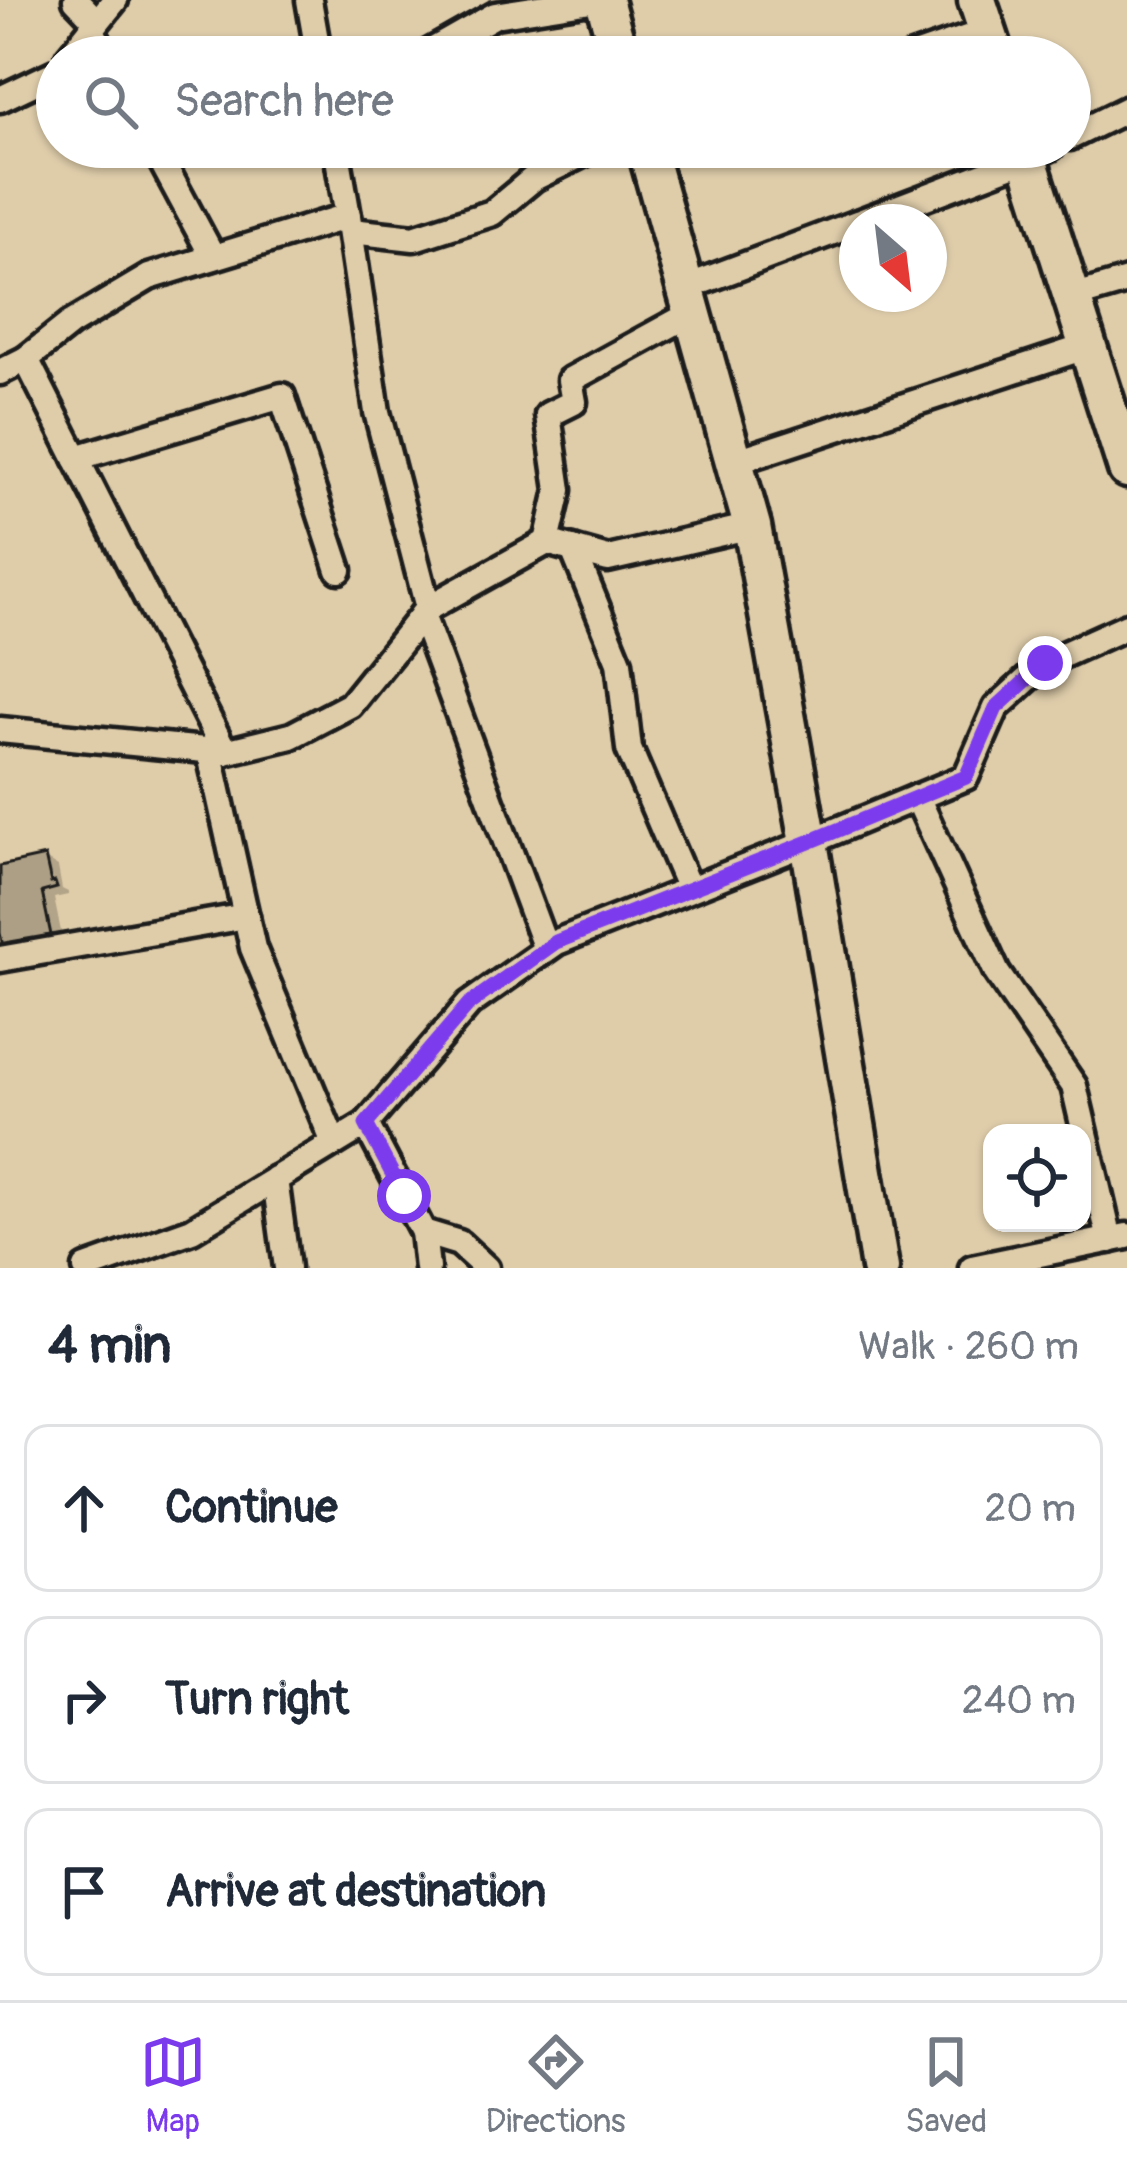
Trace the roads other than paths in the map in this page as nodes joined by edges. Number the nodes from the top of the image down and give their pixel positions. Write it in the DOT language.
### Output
graph roads {
  1 [pos="76,0"];
  2 [pos="115,0"];
  3 [pos="309,0"];
  4 [pos="591,0"];
  5 [pos="604,0"];
  6 [pos="94,26"];
  7 [pos="86,36"];
  8 [pos="98,36"];
  9 [pos="316,36"];
  10 [pos="458,36"];
  11 [pos="614,36"];
  12 [pos="36,82"];
  13 [pos="0,99"];
  14 [pos="1127,109"];
  15 [pos="1091,127"];
  16 [pos="165,168"];
  17 [pos="340,168"];
  18 [pos="554,168"];
  19 [pos="652,168"];
  20 [pos="992,168"];
  21 [pos="1038,168"];
  22 [pos="904,204"];
  23 [pos="350,224"];
  24 [pos="839,232"];
  25 [pos="213,257"];
  26 [pos="1127,281"];
  27 [pos="1072,297"];
  28 [pos="691,300"];
  29 [pos="1088,346"];
  30 [pos="7,367"];
  31 [pos="76,458"];
  32 [pos="734,462"];
  33 [pos="1126,463"];
  34 [pos="752,526"];
  35 [pos="547,542"];
  36 [pos="573,549"];
  37 [pos="339,570"];
  38 [pos="425,612"];
  39 [pos="1127,626"];
  40 [pos="0,730"];
  41 [pos="217,751"];
  42 [pos="917,797"];
  43 [pos="809,842"];
  44 [pos="688,890"];
  45 [pos="246,916"];
  46 [pos="546,950"];
  47 [pos="0,959"];
  48 [pos="366,1124"];
  49 [pos="334,1143"];
  50 [pos="275,1179"];
  51 [pos="423,1232"];
  52 [pos="1119,1238"];
  53 [pos="151,1257"];
  54 [pos="1077,1257"];
  55 [pos="86,1268"];
  56 [pos="287,1268"];
  57 [pos="427,1268"];
  58 [pos="486,1268"];
  59 [pos="880,1268"];
  60 [pos="972,1268"];
  1 -- 6 [label="street"];
  2 -- 6 [label="street"];
  3 -- 9 [label="street"];
  4 -- 10 [label="street"];
  5 -- 11 [label="main road"];
  6 -- 7 [label="street"];
  6 -- 8 [label="street"];
  12 -- 13 [label="street"];
  14 -- 15 [label="street"];
  16 -- 25 [label="street"];
  17 -- 23 [label="street"];
  18 -- 23 [label="street"];
  19 -- 28 [label="main road"];
  20 -- 22 [label="street"];
  21 -- 27 [label="main road"];
  23 -- 25 [label="street"];
  23 -- 38 [label="street"];
  24 -- 28 [label="street"];
  25 -- 30 [label="street"];
  26 -- 27 [label="street"];
  27 -- 29 [label="main road"];
  28 -- 32 [label="main road"];
  28 -- 35 [label="street"];
  29 -- 32 [label="street"];
  29 -- 33 [label="main road"];
  30 -- 31 [label="street"];
  31 -- 37 [label="street"];
  31 -- 41 [label="street"];
  32 -- 34 [label="main road"];
  34 -- 36 [label="street"];
  34 -- 43 [label="main road"];
  35 -- 36 [label="street"];
  35 -- 38 [label="street"];
  36 -- 44 [label="street"];
  38 -- 41 [label="street"];
  38 -- 46 [label="street"];
  39 -- 42 [label="street"];
  40 -- 41 [label="street"];
  41 -- 45 [label="street"];
  42 -- 43 [label="street"];
  42 -- 52 [label="street"];
  43 -- 44 [label="street"];
  43 -- 59 [label="main road"];
  44 -- 46 [label="street"];
  45 -- 47 [label="street"];
  45 -- 49 [label="street"];
  46 -- 48 [label="street"];
  48 -- 49 [label="street"];
  48 -- 51 [label="street"];
  49 -- 50 [label="street"];
  50 -- 53 [label="street"];
  50 -- 56 [label="street"];
  51 -- 57 [label="street"];
  51 -- 58 [label="street"];
  52 -- 54 [label="street"];
  53 -- 55 [label="street"];
  54 -- 60 [label="street"];
}
